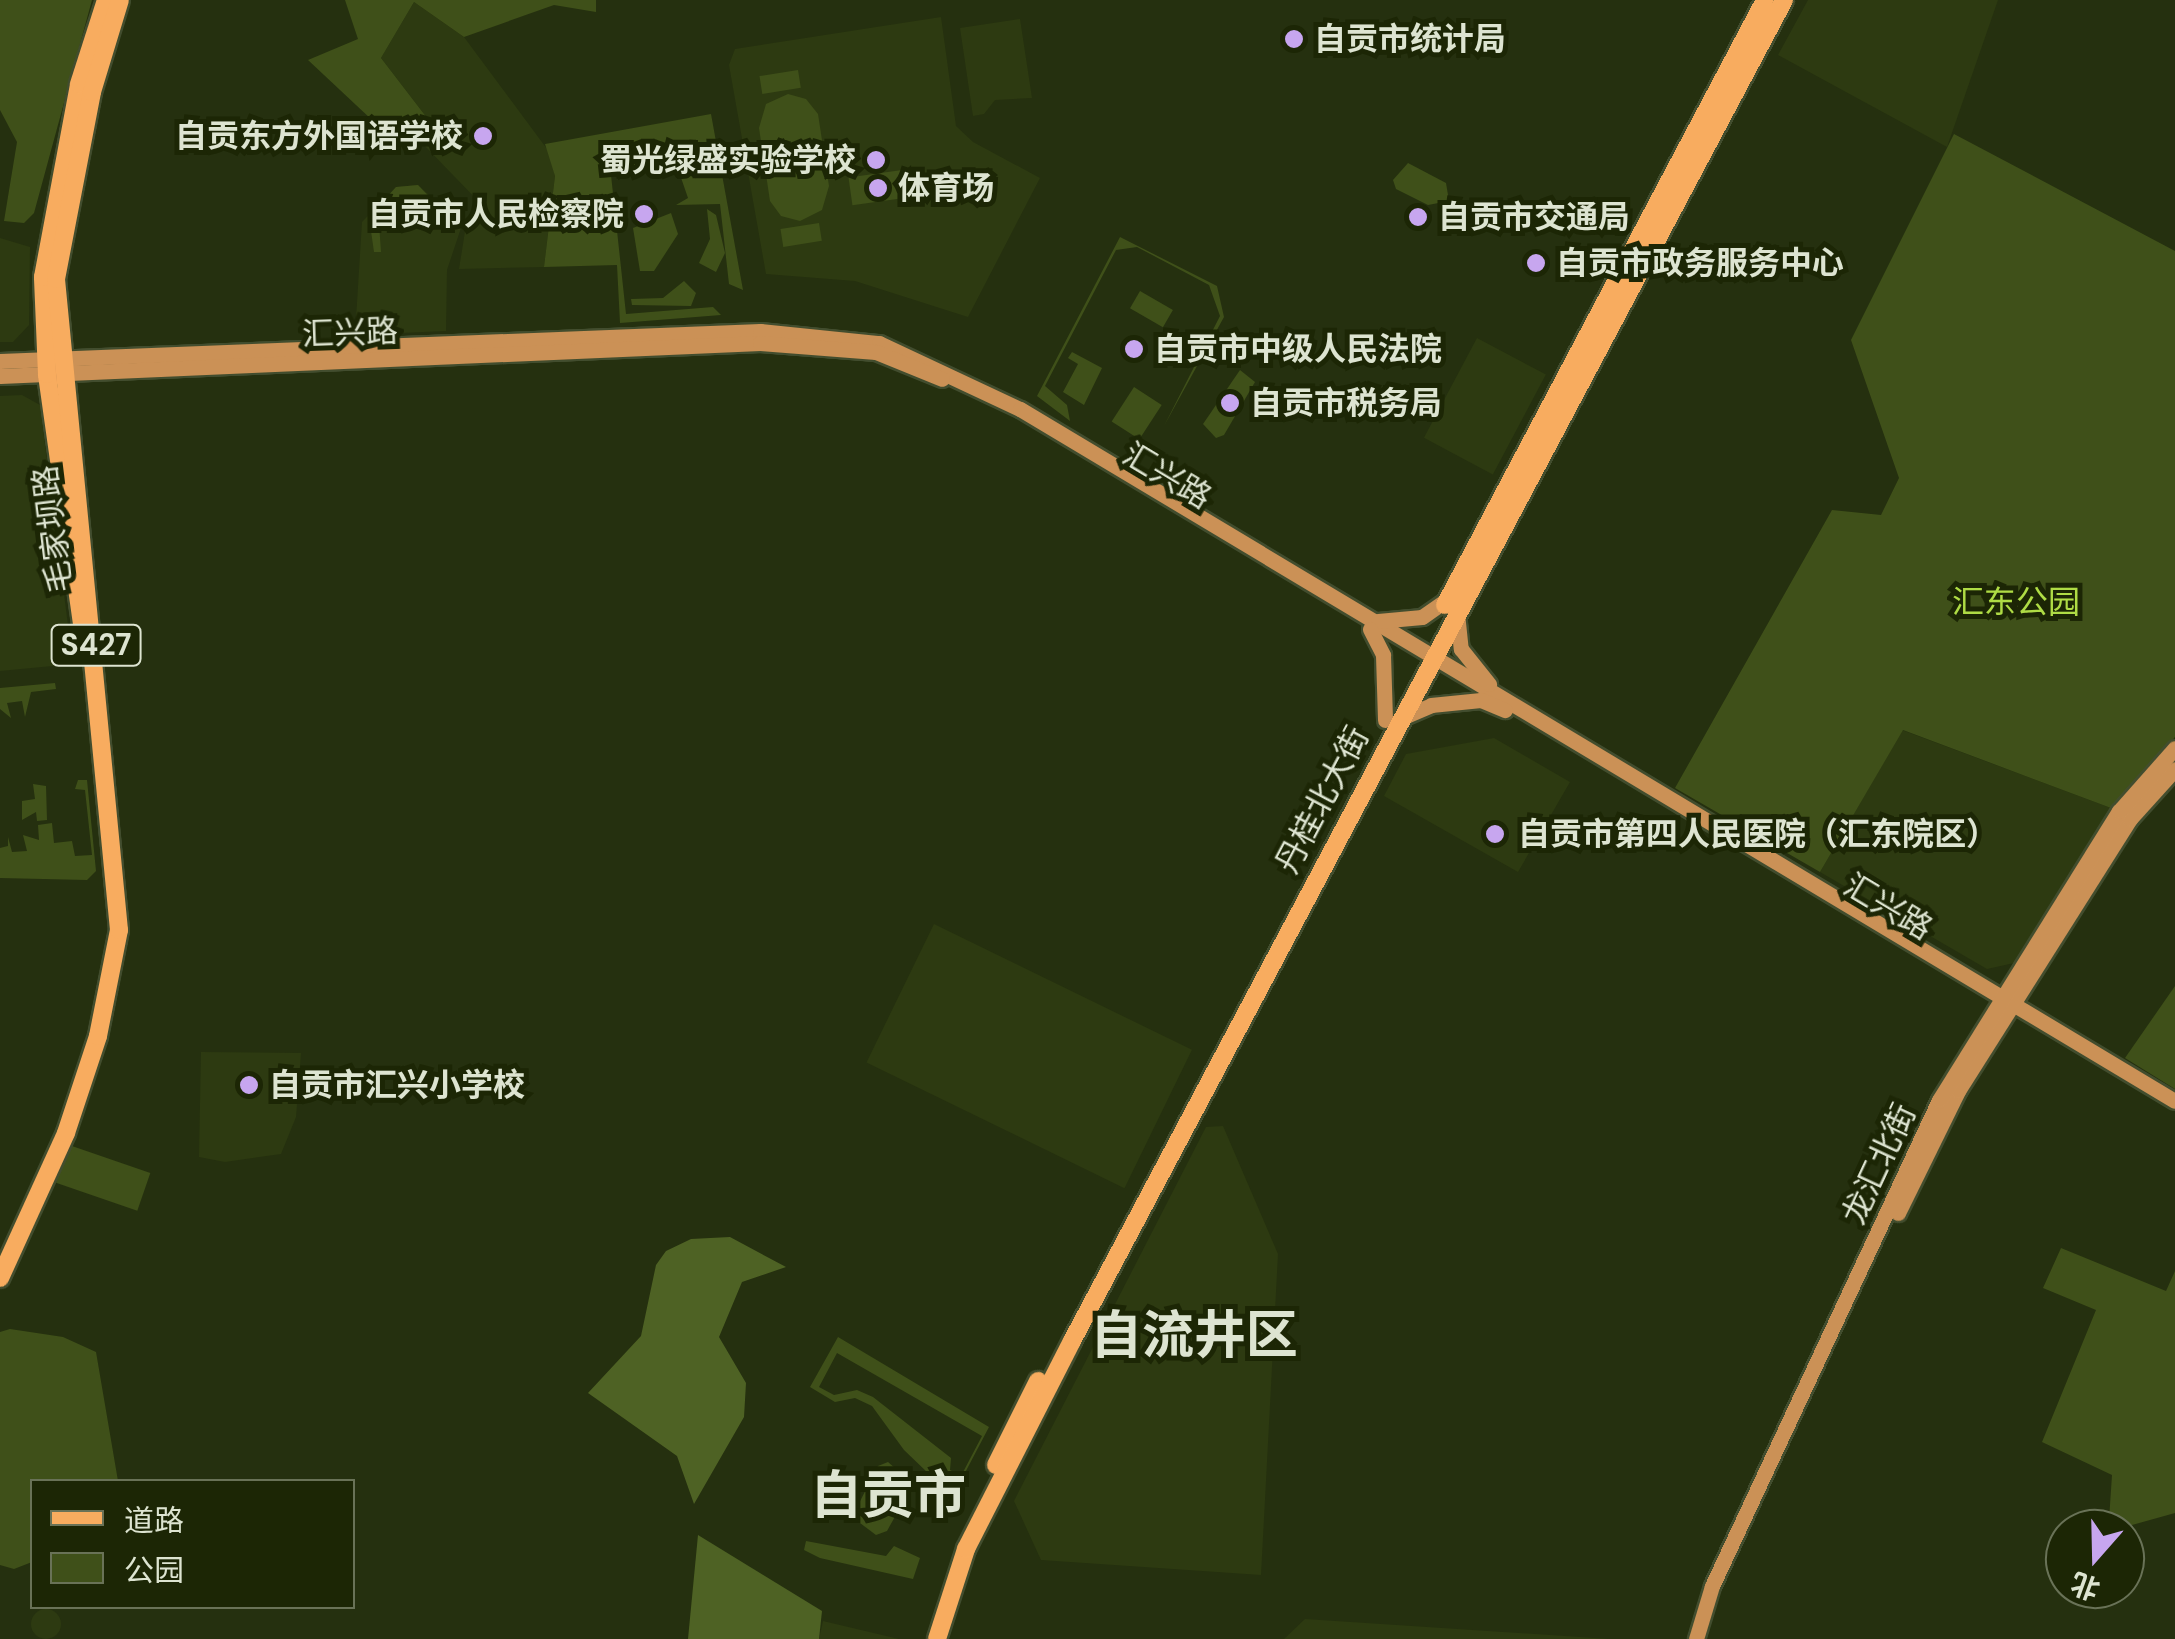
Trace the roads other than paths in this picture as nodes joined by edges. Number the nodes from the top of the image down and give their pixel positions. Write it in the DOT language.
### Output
graph roads {
  1 [pos="106,0"];
  2 [pos="120,0"];
  3 [pos="1765,0"];
  4 [pos="1784,0"];
  5 [pos="0,361"];
  6 [pos="54,367"];
  7 [pos="0,376"];
  8 [pos="1453,604"];
  9 [pos="1372,625"];
  10 [pos="1425,657"];
  11 [pos="1506,705"];
  12 [pos="1392,720"];
  13 [pos="2175,748"];
  14 [pos="2175,769"];
  15 [pos="2005,1004"];
  16 [pos="2175,1101"];
  17 [pos="2175,1111"];
  18 [pos="0,1253"];
  19 [pos="0,1278"];
  20 [pos="925,1639"];
  21 [pos="937,1639"];
  22 [pos="1696,1639"];
  23 [pos="1704,1639"];
  1 -- 6 [label="main road, 毛家坝路 / S427"];
  2 -- 6 [label="main road, 毛家坝路 / S427"];
  3 -- 8 [label="main road, 丹桂北大街"];
  4 -- 8 [label="main road, 丹桂北大街"];
  5 -- 6 [label="main road, 汇兴路"];
  6 -- 7 [label="main road, 汇兴路"];
  6 -- 9 [label="main road, 汇兴路"];
  6 -- 18 [label="main road, 毛家坝路 / S427"];
  6 -- 19 [label="main road, 毛家坝路 / S427"];
  8 -- 9 [label="main road"];
  8 -- 10 [label="main road, 丹桂北大街"];
  8 -- 11 [label="main road"];
  9 -- 10 [label="main road, 汇兴路"];
  9 -- 12 [label="main road"];
  10 -- 11 [label="main road"];
  10 -- 12 [label="main road, 丹桂北大街"];
  11 -- 12 [label="main road"];
  11 -- 15 [label="main road"];
  12 -- 20 [label="main road, 丹桂北大街"];
  12 -- 21 [label="main road, 丹桂北大街"];
  13 -- 15 [label="main road, 龙汇北街"];
  14 -- 15 [label="main road, 龙汇北街"];
  15 -- 16 [label="main road"];
  15 -- 17 [label="main road"];
  15 -- 22 [label="main road, 龙汇北街"];
  15 -- 23 [label="main road, 龙汇北街"];
}
